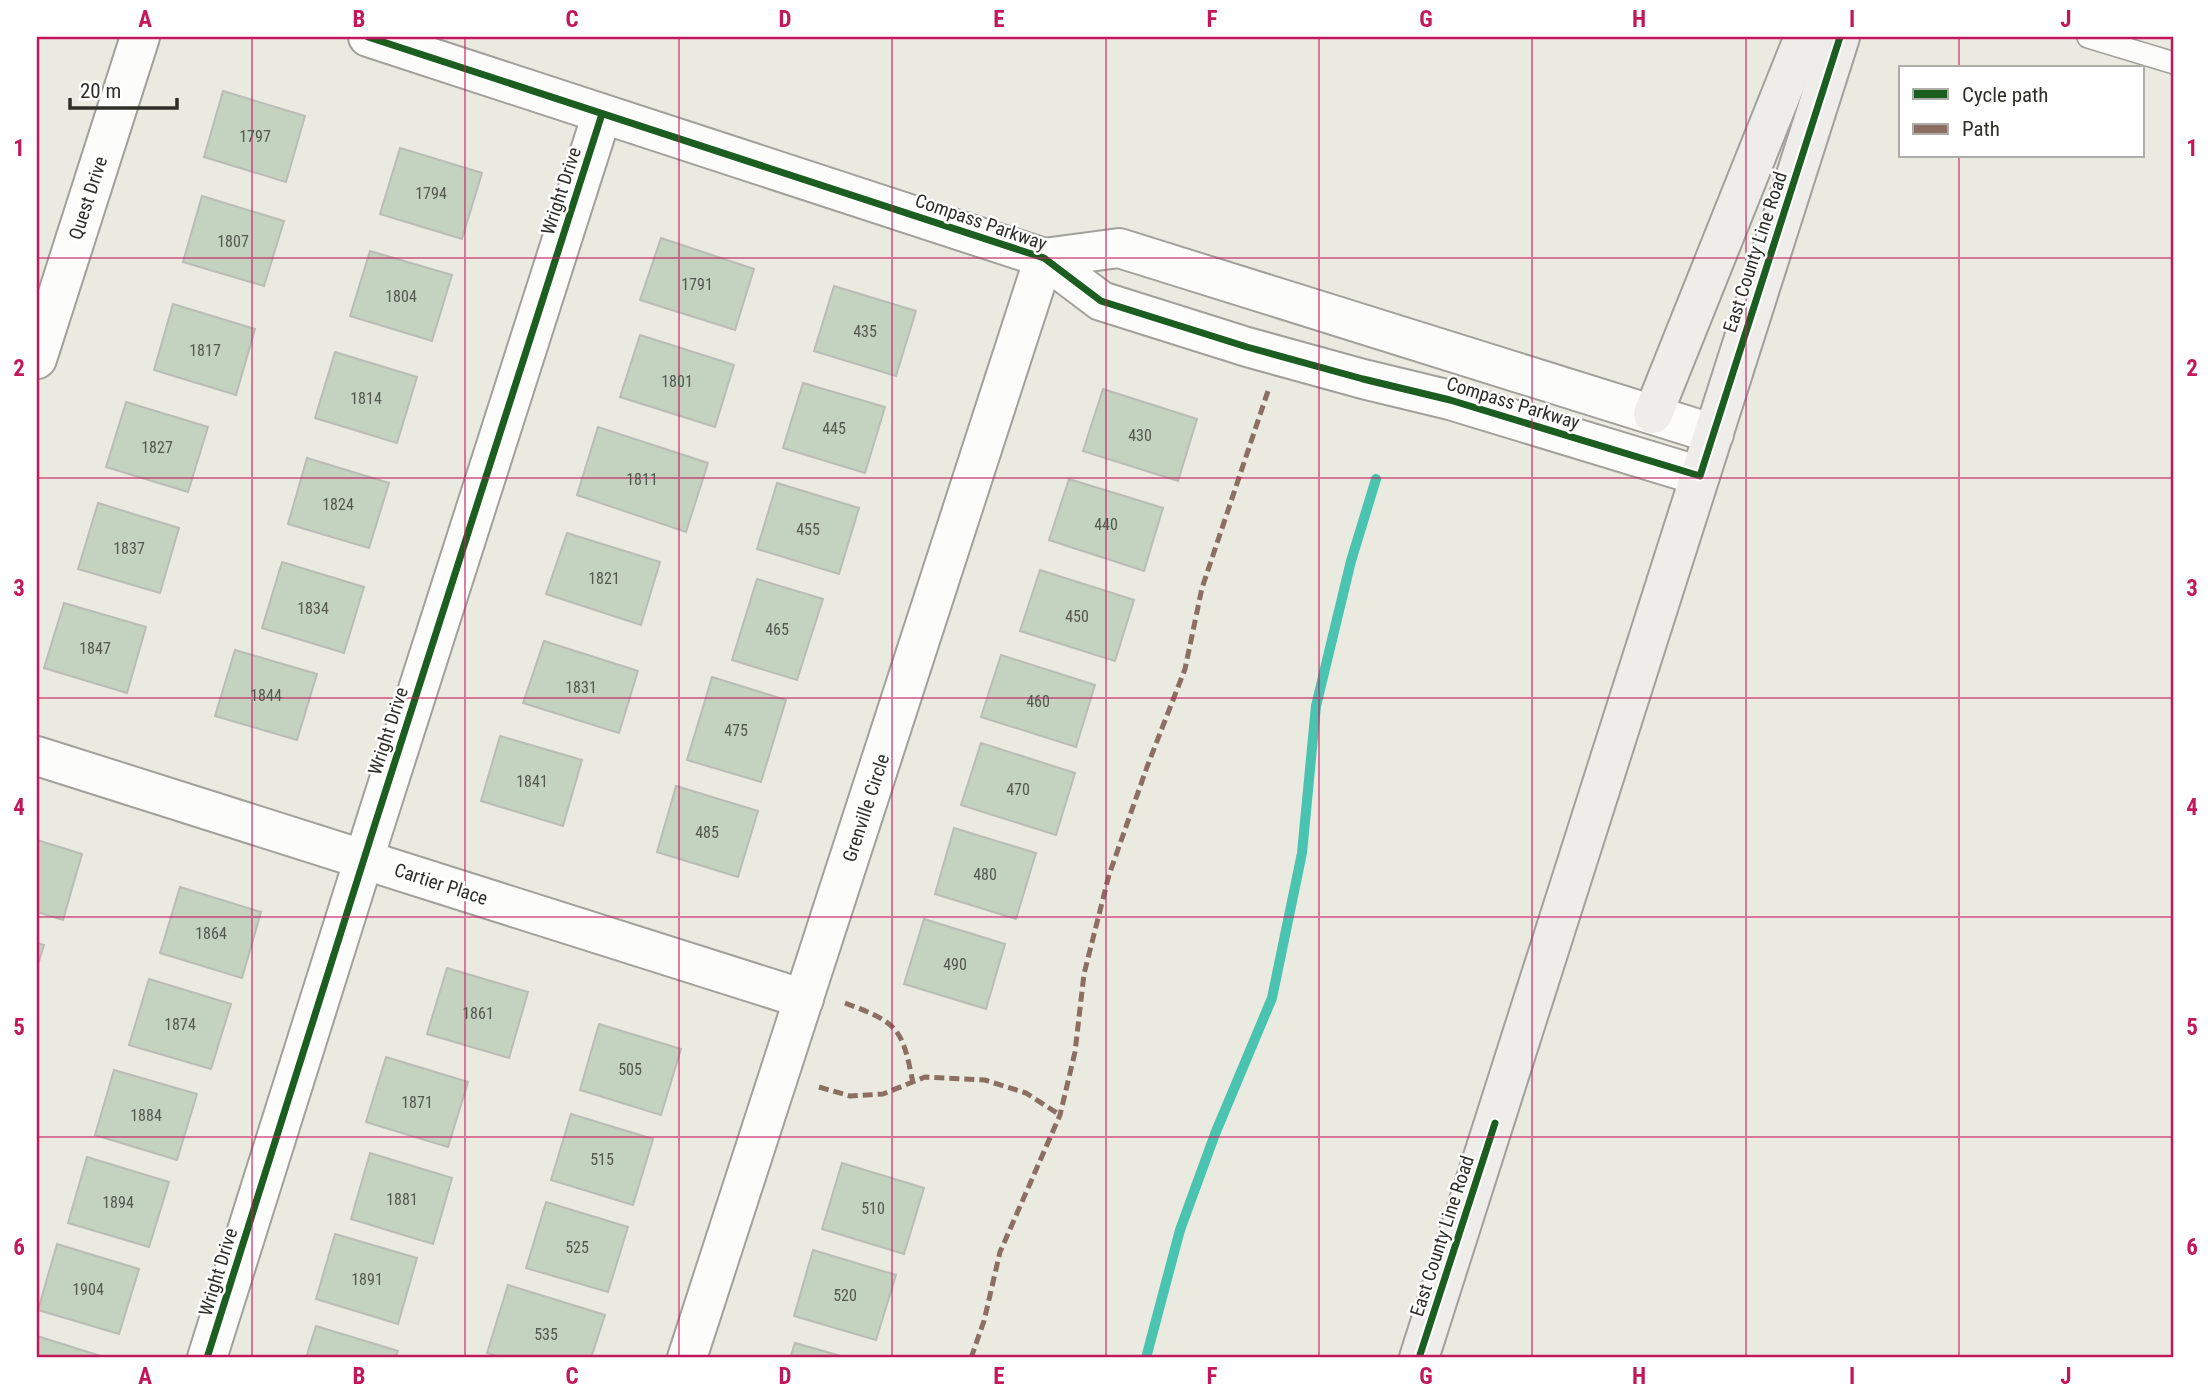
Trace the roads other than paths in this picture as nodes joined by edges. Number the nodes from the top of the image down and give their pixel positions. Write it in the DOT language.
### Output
graph roads {
  1 [pos="139,37"];
  2 [pos="368,37"];
  3 [pos="1804,37"];
  4 [pos="1840,37"];
  5 [pos="2088,37"];
  6 [pos="2174,63"];
  7 [pos="602,114"];
  8 [pos="1044,258"];
  9 [pos="37,359"];
  10 [pos="1653,414"];
  11 [pos="1714,434"];
  12 [pos="1700,476"];
  13 [pos="37,756"];
  14 [pos="364,859"];
  15 [pos="804,999"];
  16 [pos="207,1358"];
  17 [pos="687,1358"];
  18 [pos="1419,1358"];
  1 -- 9 [label="street, Quest Drive"];
  2 -- 7 [label="street, Compass Parkway"];
  3 -- 10 [label="main road"];
  4 -- 11 [label="main road, East County Line Road"];
  5 -- 6 [label="lane"];
  7 -- 8 [label="street, Compass Parkway"];
  7 -- 14 [label="street, Wright Drive"];
  8 -- 10 [label="street, Compass Parkway"];
  8 -- 12 [label="street, Compass Parkway"];
  8 -- 15 [label="street, Grenville Circle"];
  10 -- 11 [label="street, Compass Parkway"];
  11 -- 12 [label="main road, East County Line Road"];
  12 -- 18 [label="main road, East County Line Road"];
  13 -- 14 [label="street, Cartier Place"];
  14 -- 15 [label="street, Cartier Place"];
  14 -- 16 [label="street, Wright Drive"];
  15 -- 17 [label="street, Grenville Circle"];
}
